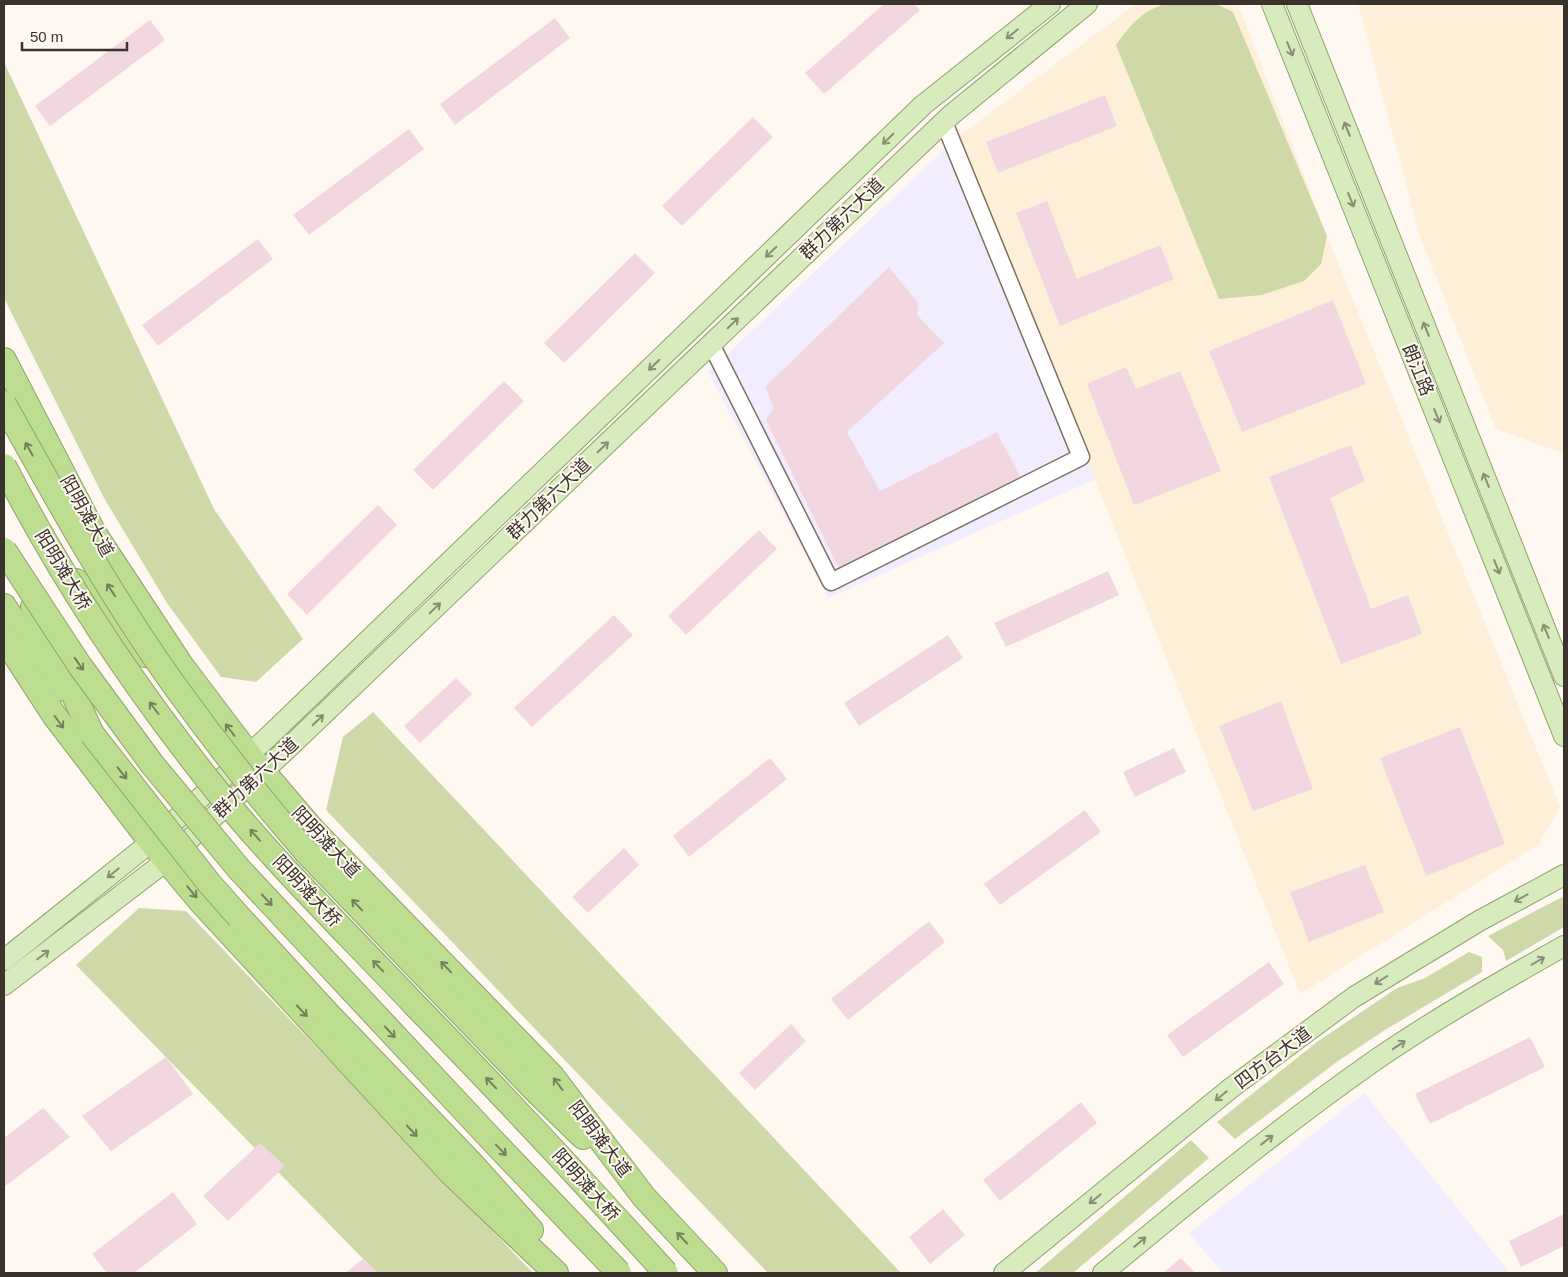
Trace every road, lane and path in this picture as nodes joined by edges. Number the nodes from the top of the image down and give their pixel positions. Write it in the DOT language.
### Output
graph roads {
  1 [pos="1050,4"];
  2 [pos="1087,4"];
  3 [pos="1272,4"];
  4 [pos="1297,4"];
  5 [pos="944,122"];
  6 [pos="711,344"];
  7 [pos="4,360"];
  8 [pos="4,404"];
  9 [pos="4,466"];
  10 [pos="4,550"];
  11 [pos="54,558"];
  12 [pos="16,571"];
  13 [pos="4,606"];
  14 [pos="4,638"];
  15 [pos="1564,676"];
  16 [pos="177,689"];
  17 [pos="92,734"];
  18 [pos="1564,736"];
  19 [pos="256,763"];
  20 [pos="151,842"];
  21 [pos="166,860"];
  22 [pos="1564,875"];
  23 [pos="1564,946"];
  24 [pos="4,960"];
  25 [pos="4,984"];
  26 [pos="644,1197"];
  27 [pos="556,1273"];
  28 [pos="570,1273"];
  29 [pos="620,1273"];
  30 [pos="666,1273"];
  31 [pos="715,1273"];
  32 [pos="1004,1273"];
  33 [pos="1103,1273"];
  1 -- 19 [label="main road, 群力第六大道, one-way"];
  2 -- 5 [label="main road, 群力第六大道"];
  3 -- 18 [label="main road, 朗江路, one-way"];
  15 -- 4 [label="main road, 朗江路, one-way"];
  6 -- 5 [label="main road, 群力第六大道, one-way"];
  5 -- 6 [label="lane"];
  19 -- 6 [label="main road, 群力第六大道, one-way"];
  19 -- 7 [label="highway, 阳明滩大道, one-way"];
  16 -- 8 [label="highway, one-way, bridge"];
  9 -- 11 [label="highway, 阳明滩大桥, bridge"];
  10 -- 12 [label="highway, 阳明滩大桥, bridge"];
  11 -- 16 [label="highway, bridge"];
  30 -- 11 [label="highway, 阳明滩大桥, one-way, bridge"];
  12 -- 17 [label="highway, bridge"];
  12 -- 29 [label="highway, 阳明滩大桥, one-way, bridge"];
  13 -- 17 [label="highway"];
  14 -- 20 [label="highway, one-way"];
  26 -- 16 [label="highway, one-way, bridge"];
  17 -- 28 [label="highway, one-way, bridge"];
  19 -- 20 [label="main road, 群力第六大道"];
  19 -- 21 [label="main road, 群力第六大道"];
  26 -- 19 [label="highway, 阳明滩大道, one-way"];
  20 -- 21 [label="highway"];
  20 -- 24 [label="main road, 群力第六大道, one-way"];
  25 -- 21 [label="main road, 群力第六大道, one-way"];
  21 -- 27 [label="highway, one-way"];
  22 -- 32 [label="main road, 四方台大道, one-way"];
  33 -- 23 [label="main road, one-way"];
  31 -- 26 [label="highway, 阳明滩大道, one-way"];
}
